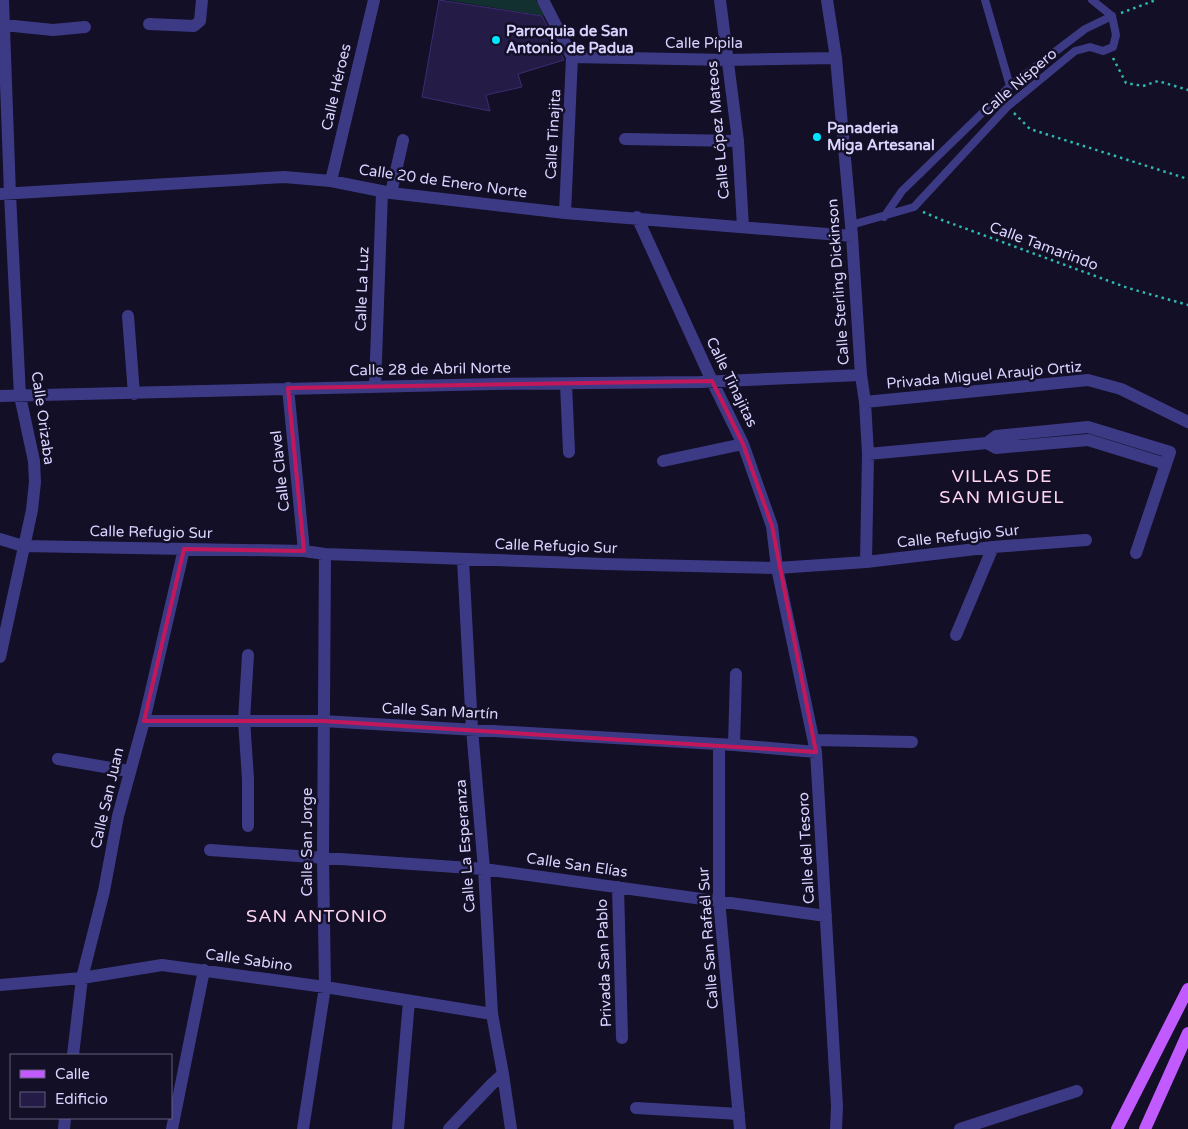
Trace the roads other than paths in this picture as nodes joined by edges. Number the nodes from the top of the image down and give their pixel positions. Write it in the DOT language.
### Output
graph roads {
  1 [pos="3,0"];
  2 [pos="202,0"];
  3 [pos="374,0"];
  4 [pos="543,0"];
  5 [pos="720,0"];
  6 [pos="827,0"];
  7 [pos="985,0"];
  8 [pos="1092,0"];
  9 [pos="1112,16"];
  10 [pos="4,24"];
  11 [pos="149,24"];
  12 [pos="85,27"];
  13 [pos="572,57"];
  14 [pos="836,58"];
  15 [pos="728,60"];
  16 [pos="1010,86"];
  17 [pos="625,139"];
  18 [pos="402,140"];
  19 [pos="738,141"];
  20 [pos="331,181"];
  21 [pos="387,193"];
  22 [pos="5,194"];
  23 [pos="565,213"];
  24 [pos="638,217"];
  25 [pos="884,217"];
  26 [pos="743,227"];
  27 [pos="852,231"];
  28 [pos="128,316"];
  29 [pos="861,376"];
  30 [pos="712,381"];
  31 [pos="566,384"];
  32 [pos="375,387"];
  33 [pos="288,388"];
  34 [pos="134,394"];
  35 [pos="0,396"];
  36 [pos="20,396"];
  37 [pos="865,402"];
  38 [pos="1188,422"];
  39 [pos="1088,427"];
  40 [pos="1088,440"];
  41 [pos="1001,442"];
  42 [pos="743,444"];
  43 [pos="569,452"];
  44 [pos="868,454"];
  45 [pos="663,460"];
  46 [pos="1166,464"];
  47 [pos="0,539"];
  48 [pos="1086,540"];
  49 [pos="23,546"];
  50 [pos="993,548"];
  51 [pos="184,549"];
  52 [pos="304,551"];
  53 [pos="1136,553"];
  54 [pos="325,554"];
  55 [pos="463,560"];
  56 [pos="866,562"];
  57 [pos="777,568"];
  58 [pos="956,634"];
  59 [pos="248,655"];
  60 [pos="0,657"];
  61 [pos="736,674"];
  62 [pos="244,720"];
  63 [pos="144,721"];
  64 [pos="323,721"];
  65 [pos="472,729"];
  66 [pos="912,742"];
  67 [pos="719,745"];
  68 [pos="734,745"];
  69 [pos="816,746"];
  70 [pos="58,759"];
  71 [pos="129,770"];
  72 [pos="248,826"];
  73 [pos="210,850"];
  74 [pos="323,857"];
  75 [pos="484,869"];
  76 [pos="618,887"];
  77 [pos="719,900"];
  78 [pos="826,916"];
  79 [pos="204,970"];
  80 [pos="82,978"];
  81 [pos="0,985"];
  82 [pos="325,986"];
  83 [pos="1188,989"];
  84 [pos="409,1000"];
  85 [pos="492,1014"];
  86 [pos="1188,1033"];
  87 [pos="622,1038"];
  88 [pos="73,1054"];
  89 [pos="503,1074"];
  90 [pos="1077,1091"];
  91 [pos="636,1108"];
  92 [pos="739,1114"];
  93 [pos="172,1129"];
  94 [pos="303,1129"];
  95 [pos="398,1129"];
  96 [pos="449,1129"];
  97 [pos="511,1129"];
  98 [pos="740,1129"];
  99 [pos="836,1129"];
  100 [pos="960,1129"];
  101 [pos="1116,1129"];
  102 [pos="1145,1129"];
  1 -- 10 [label="street, Calle Orizaba"];
  2 -- 11 [label="street"];
  3 -- 20 [label="street, Calle Héroes"];
  4 -- 13 [label="street"];
  5 -- 15 [label="street, Calle López Mateos"];
  6 -- 14 [label="street, Calle Sterling Dickinson"];
  7 -- 16 [label="lane"];
  8 -- 9 [label="lane"];
  9 -- 16 [label="lane, Calle Níspero"];
  9 -- 25 [label="lane, Calle Níspero"];
  10 -- 12 [label="street"];
  10 -- 22 [label="street, Calle Orizaba"];
  13 -- 15 [label="street, Calle Pípila"];
  13 -- 23 [label="street, Calle Tinajita"];
  14 -- 15 [label="street, Calle Pípila"];
  14 -- 27 [label="street, Calle Sterling Dickinson"];
  15 -- 19 [label="street, Calle López Mateos"];
  16 -- 25 [label="lane, Calle Níspero"];
  17 -- 19 [label="street"];
  18 -- 21 [label="street, Calle La Luz"];
  19 -- 26 [label="street, Calle López Mateos"];
  20 -- 21 [label="street, Calle 20 de Enero Norte"];
  20 -- 22 [label="street, Calle 20 de Enero Norte"];
  21 -- 23 [label="street, Calle 20 de Enero Norte"];
  21 -- 32 [label="street, Calle La Luz"];
  22 -- 36 [label="street, Calle Orizaba"];
  23 -- 24 [label="street, Calle 20 de Enero Norte"];
  24 -- 26 [label="street, Calle 20 de Enero Norte"];
  24 -- 30 [label="street, Calle Tinajitas"];
  25 -- 27 [label="lane"];
  26 -- 27 [label="street, Calle 20 de Enero Norte"];
  27 -- 29 [label="street, Calle Sterling Dickinson"];
  28 -- 34 [label="street"];
  29 -- 30 [label="street, Calle 28 de Abril Norte"];
  29 -- 37 [label="street, Calle Sterling Dickinson"];
  30 -- 31 [label="street, Calle 28 de Abril Norte"];
  30 -- 42 [label="street, Calle Tinajitas"];
  31 -- 32 [label="street, Calle 28 de Abril Norte"];
  31 -- 43 [label="street"];
  32 -- 33 [label="street, Calle 28 de Abril Norte"];
  33 -- 34 [label="street, Calle 28 de Abril Norte"];
  33 -- 52 [label="street, Calle Clavel"];
  34 -- 36 [label="street, Calle 28 de Abril Norte"];
  35 -- 36 [label="street, Calle 28 de Abril Norte"];
  36 -- 49 [label="street, Calle Orizaba"];
  37 -- 38 [label="street, Privada Miguel Araujo Ortiz"];
  37 -- 44 [label="street, Calle Sterling Dickinson"];
  39 -- 40 [label="street"];
  39 -- 41 [label="street"];
  39 -- 46 [label="street"];
  40 -- 41 [label="street"];
  40 -- 46 [label="street"];
  41 -- 44 [label="street"];
  42 -- 45 [label="street"];
  42 -- 57 [label="street, Calle Tinajitas"];
  44 -- 56 [label="street, Calle Sterling Dickinson"];
  46 -- 53 [label="street"];
  47 -- 49 [label="street, Calle Refugio Sur"];
  48 -- 50 [label="street, Calle Refugio Sur"];
  49 -- 51 [label="street, Calle Refugio Sur"];
  49 -- 60 [label="street, Calle Orizaba"];
  50 -- 56 [label="street, Calle Refugio Sur"];
  50 -- 58 [label="street"];
  51 -- 52 [label="street, Calle Refugio Sur"];
  51 -- 63 [label="street, Calle San Juan"];
  52 -- 54 [label="street, Calle Refugio Sur"];
  54 -- 55 [label="street, Calle Refugio Sur"];
  54 -- 64 [label="street, Calle San Jorge"];
  55 -- 57 [label="street, Calle Refugio Sur"];
  55 -- 65 [label="street, Calle La Esperanza"];
  56 -- 57 [label="street, Calle Refugio Sur"];
  57 -- 69 [label="street, Calle del Tesoro"];
  59 -- 62 [label="street"];
  61 -- 68 [label="street"];
  62 -- 63 [label="street, Calle San Martín"];
  62 -- 64 [label="street, Calle San Martín"];
  62 -- 72 [label="street"];
  63 -- 71 [label="street, Calle San Juan"];
  64 -- 65 [label="street, Calle San Martín"];
  64 -- 74 [label="street, Calle San Jorge"];
  65 -- 67 [label="street, Calle San Martín"];
  65 -- 75 [label="street, Calle La Esperanza"];
  66 -- 69 [label="street, Calle San Martín"];
  67 -- 68 [label="street, Calle San Martín"];
  67 -- 77 [label="street, Calle San Rafaél Sur"];
  68 -- 69 [label="street, Calle San Martín"];
  69 -- 78 [label="street, Calle del Tesoro"];
  70 -- 71 [label="street"];
  71 -- 80 [label="street, Calle San Juan"];
  73 -- 74 [label="street, Calle San Elías"];
  74 -- 75 [label="street, Calle San Elías"];
  74 -- 82 [label="street, Calle San Jorge"];
  75 -- 76 [label="street, Calle San Elías"];
  75 -- 85 [label="street, Calle La Esperanza"];
  76 -- 77 [label="street, Calle San Elías"];
  76 -- 87 [label="street, Privada San Pablo"];
  77 -- 78 [label="street, Calle San Elías"];
  77 -- 92 [label="street, Calle San Rafaél Sur"];
  78 -- 99 [label="street, Calle del Tesoro"];
  79 -- 80 [label="street, Calle Sabino"];
  79 -- 82 [label="street, Calle Sabino"];
  79 -- 93 [label="street"];
  80 -- 81 [label="street, Calle Sabino"];
  80 -- 88 [label="street, Calle San Juan"];
  82 -- 84 [label="street, Calle Sabino"];
  82 -- 94 [label="street, Calle San Jorge"];
  83 -- 101 [label="main road"];
  84 -- 85 [label="street, Calle Sabino"];
  84 -- 95 [label="street"];
  85 -- 89 [label="street, Calle La Esperanza"];
  86 -- 102 [label="main road"];
  89 -- 96 [label="street"];
  89 -- 97 [label="street, Calle La Esperanza"];
  90 -- 100 [label="street"];
  91 -- 92 [label="street"];
  92 -- 98 [label="street, Calle San Rafaél Sur"];
}
